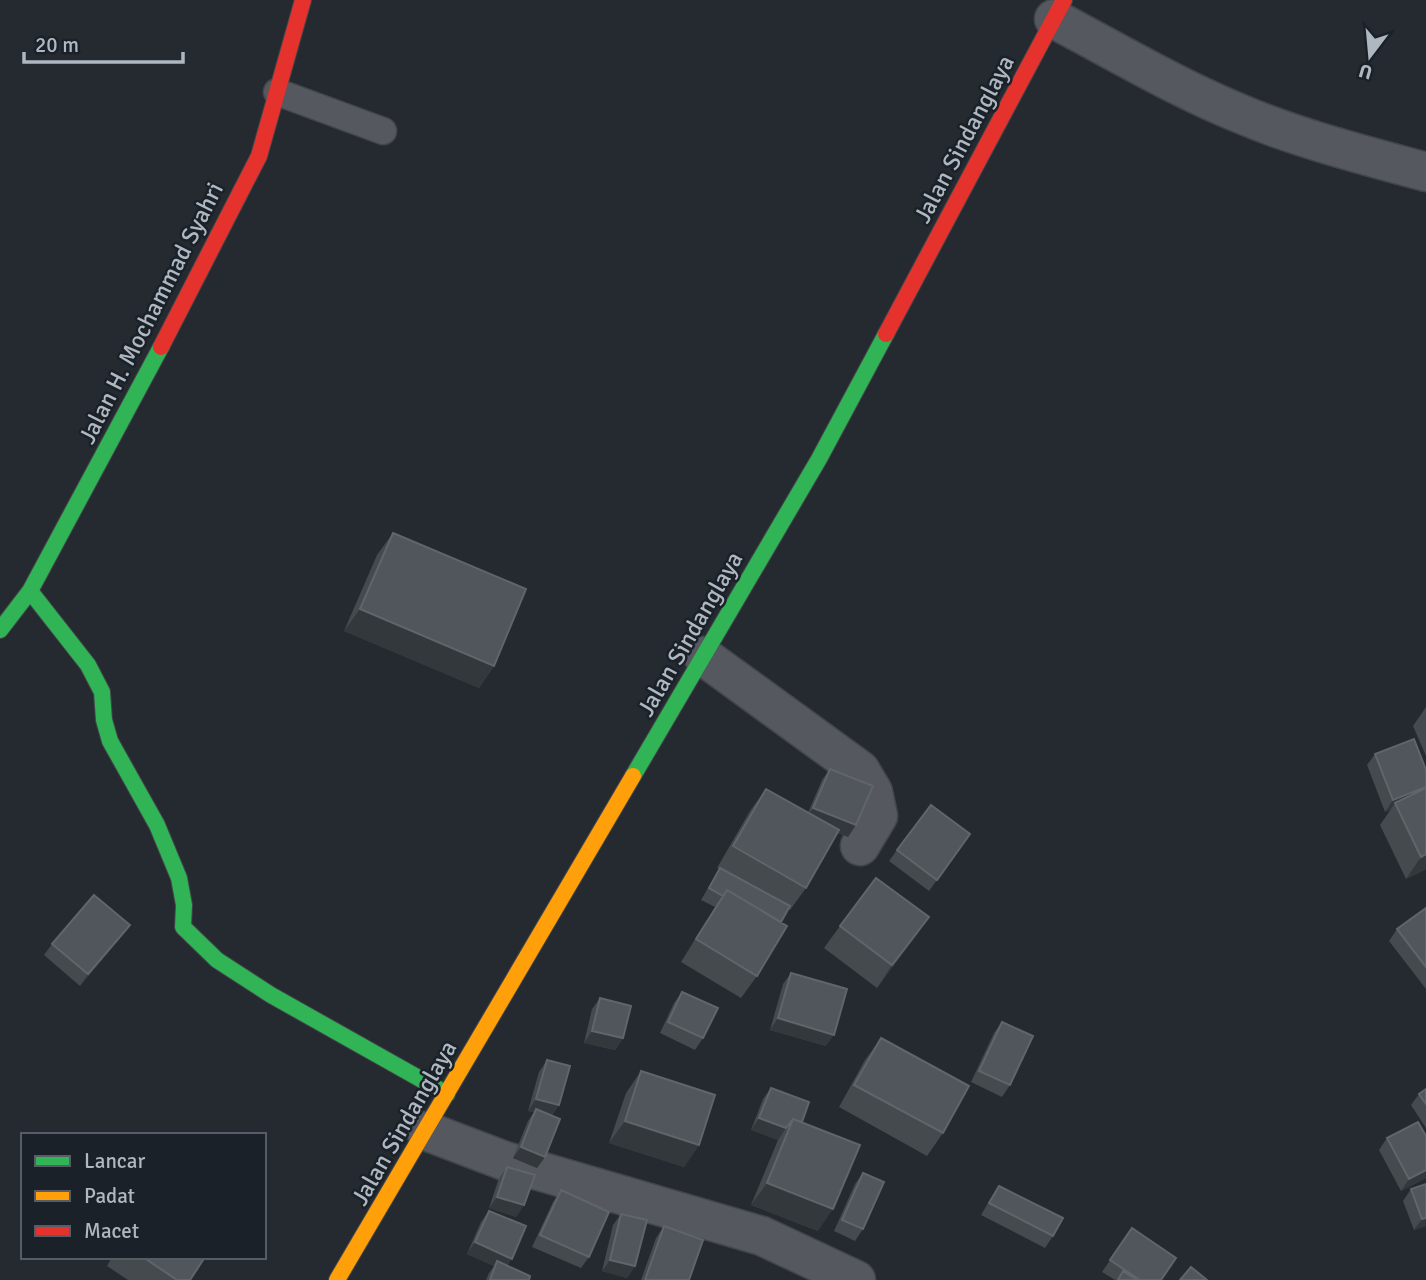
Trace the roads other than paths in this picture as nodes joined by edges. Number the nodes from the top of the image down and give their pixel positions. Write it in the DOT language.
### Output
graph roads {
  1 [pos="303,0"];
  2 [pos="1059,9"];
  3 [pos="277,92"];
  4 [pos="383,131"];
  5 [pos="1426,172"];
  6 [pos="30,591"];
  7 [pos="0,630"];
  8 [pos="703,656"];
  9 [pos="860,846"];
  10 [pos="447,1094"];
  11 [pos="426,1130"];
  12 [pos="337,1280"];
  13 [pos="856,1280"];
  1 -- 3 [label="street, Jalan H. Mochammad Syahri"];
  2 -- 5 [label="street"];
  2 -- 8 [label="street, Jalan Sindanglaya"];
  3 -- 4 [label="lane"];
  3 -- 6 [label="street, Jalan H. Mochammad Syahri"];
  6 -- 7 [label="street, Jalan H. Mochammad Syahri"];
  6 -- 10 [label="street"];
  8 -- 9 [label="street"];
  8 -- 10 [label="street, Jalan Sindanglaya"];
  10 -- 11 [label="street, Jalan Sindanglaya"];
  11 -- 12 [label="street, Jalan Sindanglaya"];
  11 -- 13 [label="street"];
}
